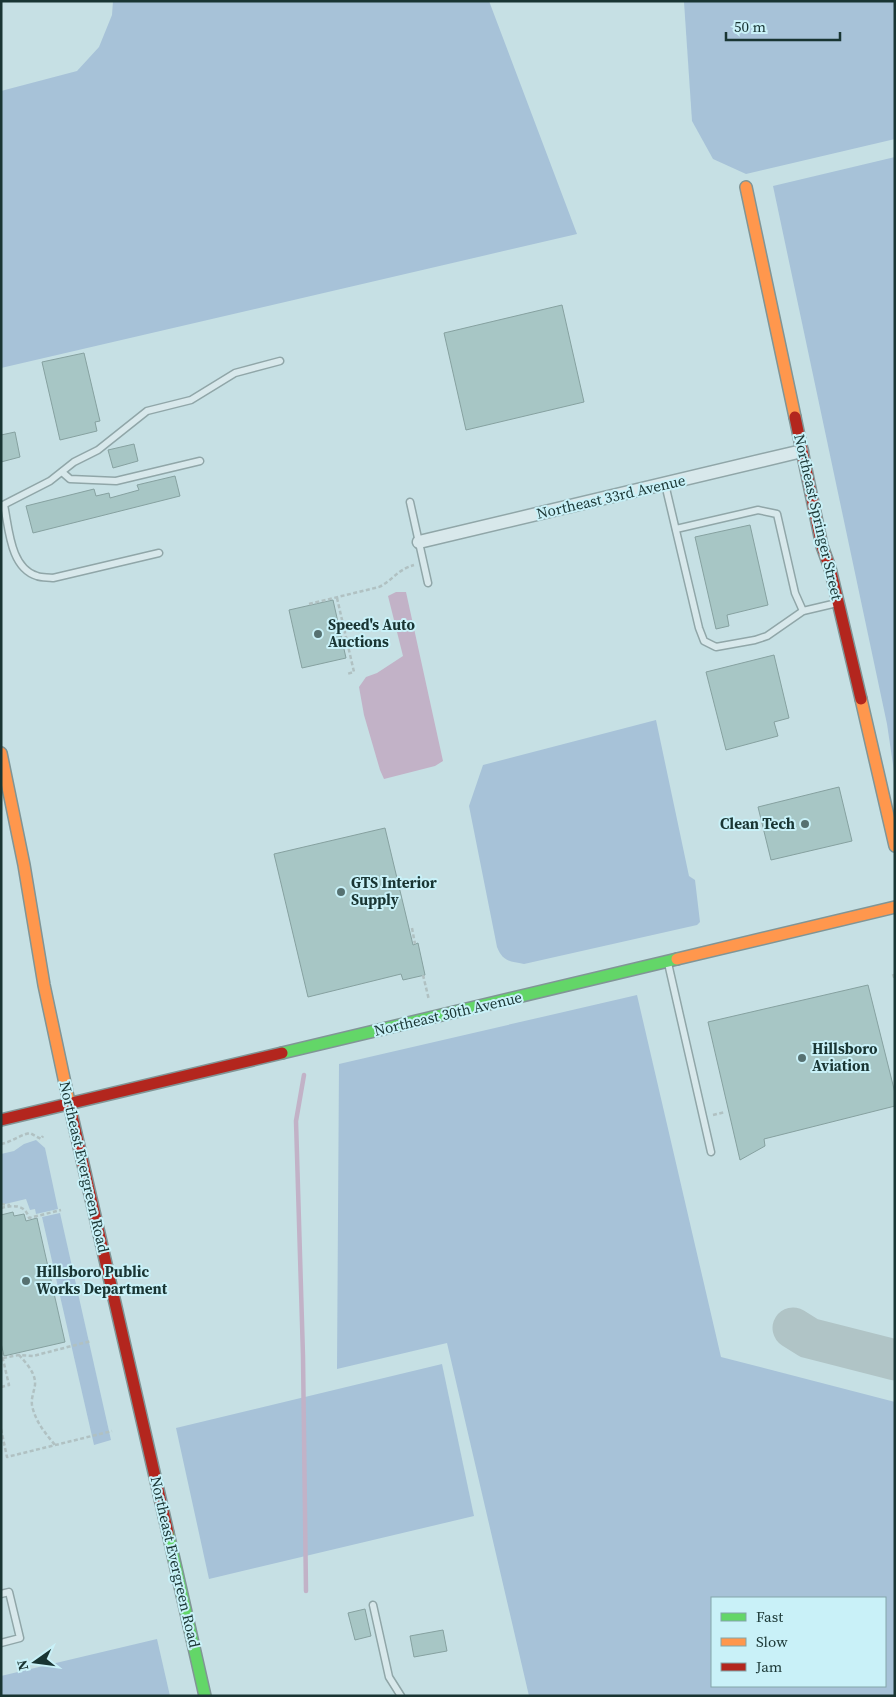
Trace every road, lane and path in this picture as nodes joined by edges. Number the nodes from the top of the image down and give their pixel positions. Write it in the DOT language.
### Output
graph roads {
  1 [pos="746,188"];
  2 [pos="280,362"];
  3 [pos="802,451"];
  4 [pos="200,462"];
  5 [pos="62,472"];
  6 [pos="665,484"];
  7 [pos="410,502"];
  8 [pos="3,506"];
  9 [pos="676,529"];
  10 [pos="419,542"];
  11 [pos="159,553"];
  12 [pos="416,565"];
  13 [pos="428,583"];
  14 [pos="337,598"];
  15 [pos="838,603"];
  16 [pos="309,604"];
  17 [pos="802,611"];
  18 [pos="348,674"];
  19 [pos="1,753"];
  20 [pos="895,846"];
  21 [pos="895,907"];
  22 [pos="412,928"];
  23 [pos="415,944"];
  24 [pos="668,961"];
  25 [pos="893,974"];
  26 [pos="422,975"];
  27 [pos="895,980"];
  28 [pos="428,1000"];
  29 [pos="69,1104"];
  30 [pos="725,1112"];
  31 [pos="713,1115"];
  32 [pos="1,1120"];
  33 [pos="43,1136"];
  34 [pos="1,1144"];
  35 [pos="710,1152"];
  36 [pos="1,1204"];
  37 [pos="11,1205"];
  38 [pos="1,1208"];
  39 [pos="61,1210"];
  40 [pos="91,1341"];
  41 [pos="1,1351"];
  42 [pos="19,1354"];
  43 [pos="3,1358"];
  44 [pos="1,1387"];
  45 [pos="1,1429"];
  46 [pos="112,1430"];
  47 [pos="55,1445"];
  48 [pos="1,1594"];
  49 [pos="373,1604"];
  50 [pos="1,1643"];
  51 [pos="206,1696"];
  52 [pos="401,1696"];
  1 -- 3 [label="street, Northeast Springer Street"];
  2 -- 5 [label="lane"];
  3 -- 6 [label="street, Northeast 33rd Avenue"];
  3 -- 15 [label="street, Northeast Springer Street"];
  4 -- 5 [label="lane"];
  5 -- 8 [label="lane"];
  6 -- 9 [label="lane"];
  6 -- 10 [label="street, Northeast 33rd Avenue"];
  7 -- 10 [label="lane"];
  8 -- 11 [label="lane"];
  9 -- 17 [label="lane"];
  9 -- 17 [label="lane"];
  10 -- 13 [label="lane"];
  12 -- 14 [label="path"];
  14 -- 16 [label="path"];
  14 -- 18 [label="path"];
  15 -- 17 [label="lane"];
  15 -- 20 [label="street, Northeast Springer Street"];
  19 -- 29 [label="street, Northeast Evergreen Road"];
  21 -- 24 [label="street, Northeast 30th Avenue"];
  22 -- 23 [label="path"];
  24 -- 29 [label="street, Northeast 30th Avenue"];
  24 -- 35 [label="lane"];
  25 -- 27 [label="path"];
  26 -- 28 [label="path"];
  29 -- 32 [label="street, Northeast 30th Avenue"];
  29 -- 51 [label="street, Northeast Evergreen Road"];
  30 -- 31 [label="path"];
  33 -- 34 [label="path"];
  36 -- 37 [label="path"];
  37 -- 38 [label="path"];
  37 -- 39 [label="path"];
  40 -- 42 [label="path"];
  41 -- 43 [label="path"];
  42 -- 43 [label="path"];
  42 -- 47 [label="path"];
  43 -- 44 [label="path"];
  45 -- 47 [label="path"];
  46 -- 47 [label="path"];
  48 -- 50 [label="lane"];
  49 -- 52 [label="lane"];
}
